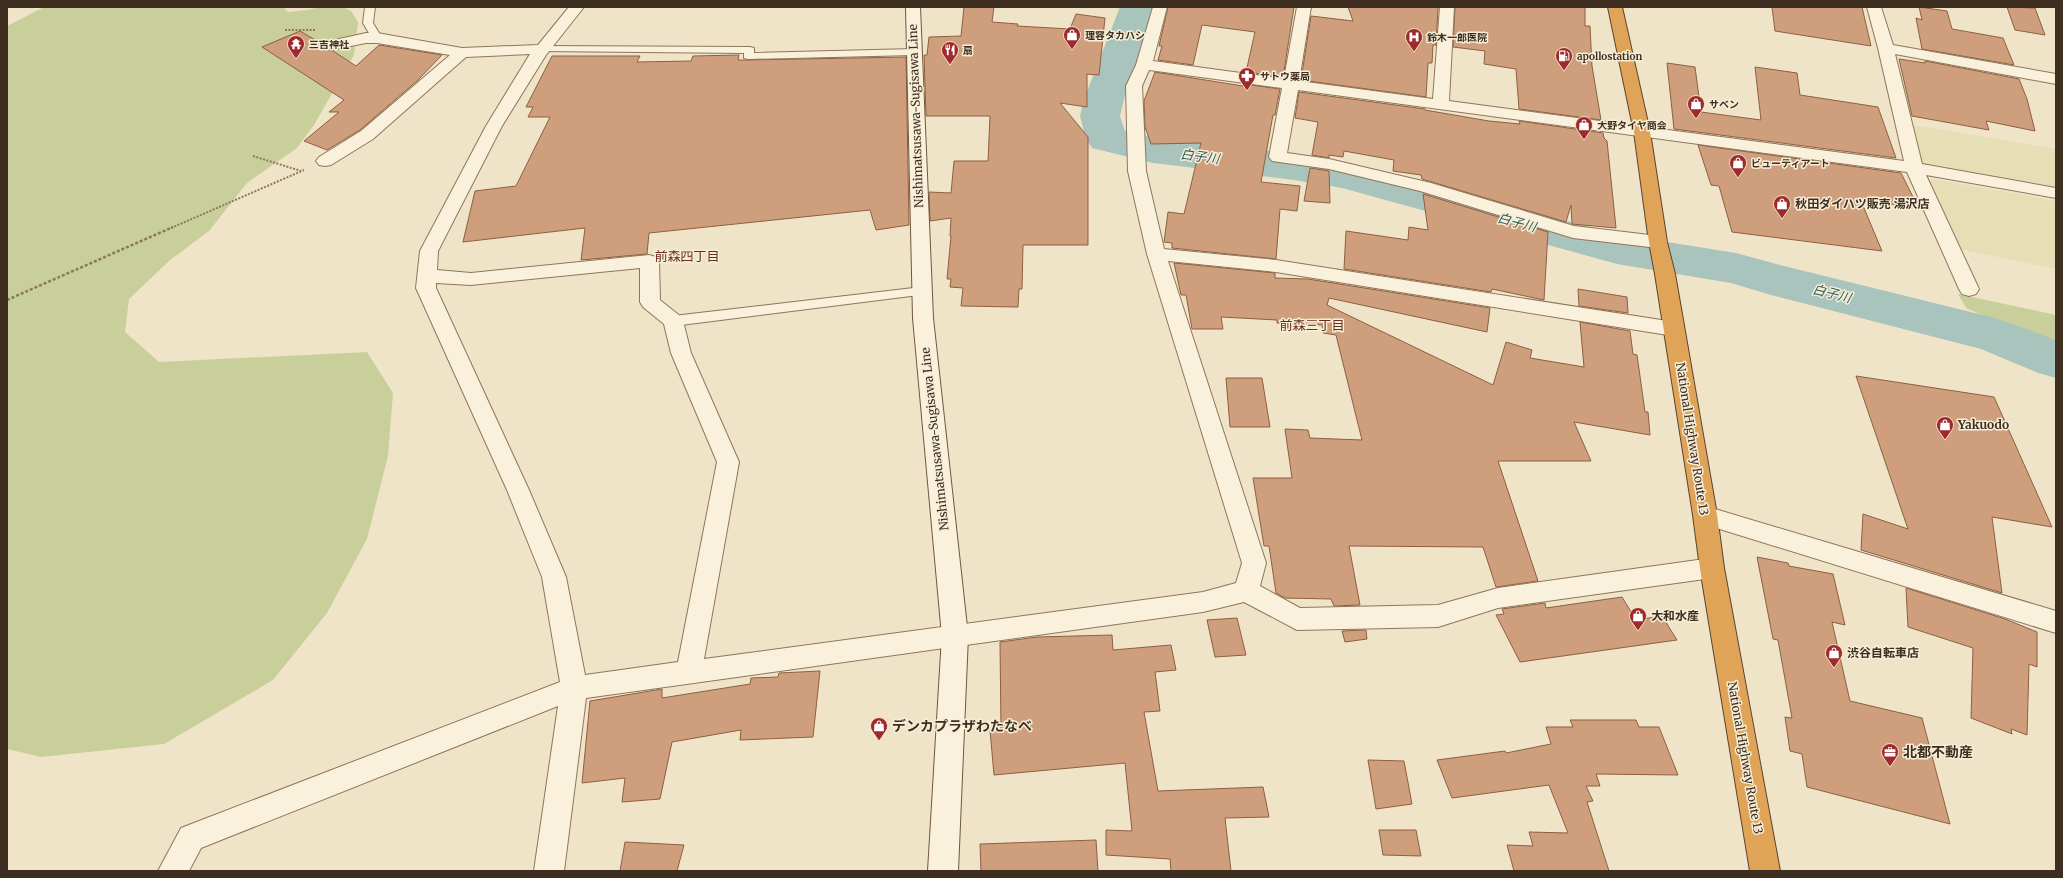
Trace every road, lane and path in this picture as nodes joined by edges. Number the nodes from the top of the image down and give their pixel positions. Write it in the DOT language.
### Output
graph roads {
  1 [pos="370,7"];
  2 [pos="577,7"];
  3 [pos="913,7"];
  4 [pos="1160,7"];
  5 [pos="1304,7"];
  6 [pos="1447,7"];
  7 [pos="1615,7"];
  8 [pos="1874,7"];
  9 [pos="377,38"];
  10 [pos="331,45"];
  11 [pos="1886,48"];
  12 [pos="542,49"];
  13 [pos="462,52"];
  14 [pos="914,52"];
  15 [pos="1144,65"];
  16 [pos="2056,79"];
  17 [pos="1289,84"];
  18 [pos="1441,104"];
  19 [pos="1642,132"];
  20 [pos="253,156"];
  21 [pos="325,161"];
  22 [pos="1914,168"];
  23 [pos="301,172"];
  24 [pos="2056,193"];
  25 [pos="1658,242"];
  26 [pos="1156,254"];
  27 [pos="427,276"];
  28 [pos="1969,289"];
  29 [pos="922,291"];
  30 [pos="7,300"];
  31 [pos="673,321"];
  32 [pos="1674,329"];
  33 [pos="1705,515"];
  34 [pos="1712,568"];
  35 [pos="1246,591"];
  36 [pos="2056,622"];
  37 [pos="956,636"];
  38 [pos="689,672"];
  39 [pos="574,688"];
  40 [pos="172,871"];
  41 [pos="549,871"];
  42 [pos="943,871"];
  43 [pos="1765,871"];
  1 -- 9 [label="lane"];
  2 -- 12 [label="street"];
  3 -- 14 [label="street, Nishimatsusawa-Sugisawa Line"];
  4 -- 15 [label="street"];
  5 -- 17 [label="street"];
  6 -- 18 [label="street"];
  7 -- 19 [label="highway, National Highway Route 13"];
  8 -- 11 [label="street"];
  9 -- 10 [label="street"];
  9 -- 13 [label="street"];
  11 -- 16 [label="street"];
  11 -- 22 [label="street"];
  12 -- 13 [label="street"];
  12 -- 14 [label="lane"];
  12 -- 27 [label="street"];
  13 -- 21 [label="street"];
  14 -- 29 [label="street, Nishimatsusawa-Sugisawa Line"];
  15 -- 17 [label="street"];
  15 -- 26 [label="street"];
  17 -- 18 [label="street"];
  17 -- 25 [label="street"];
  18 -- 19 [label="street"];
  19 -- 22 [label="street"];
  19 -- 25 [label="highway, National Highway Route 13"];
  20 -- 23 [label="path"];
  21 -- 23 [label="path"];
  22 -- 24 [label="street"];
  22 -- 28 [label="street"];
  23 -- 30 [label="path"];
  25 -- 32 [label="highway, National Highway Route 13"];
  26 -- 32 [label="street"];
  26 -- 35 [label="street"];
  27 -- 31 [label="street"];
  27 -- 39 [label="street"];
  29 -- 31 [label="lane"];
  29 -- 37 [label="street, Nishimatsusawa-Sugisawa Line"];
  31 -- 38 [label="street"];
  32 -- 33 [label="highway, National Highway Route 13"];
  33 -- 34 [label="highway, National Highway Route 13"];
  33 -- 36 [label="street"];
  34 -- 35 [label="street"];
  34 -- 43 [label="highway, National Highway Route 13"];
  35 -- 37 [label="street"];
  37 -- 38 [label="street"];
  37 -- 42 [label="street, Nishimatsusawa-Sugisawa Line"];
  38 -- 39 [label="street"];
  39 -- 40 [label="street"];
  39 -- 41 [label="street"];
}
